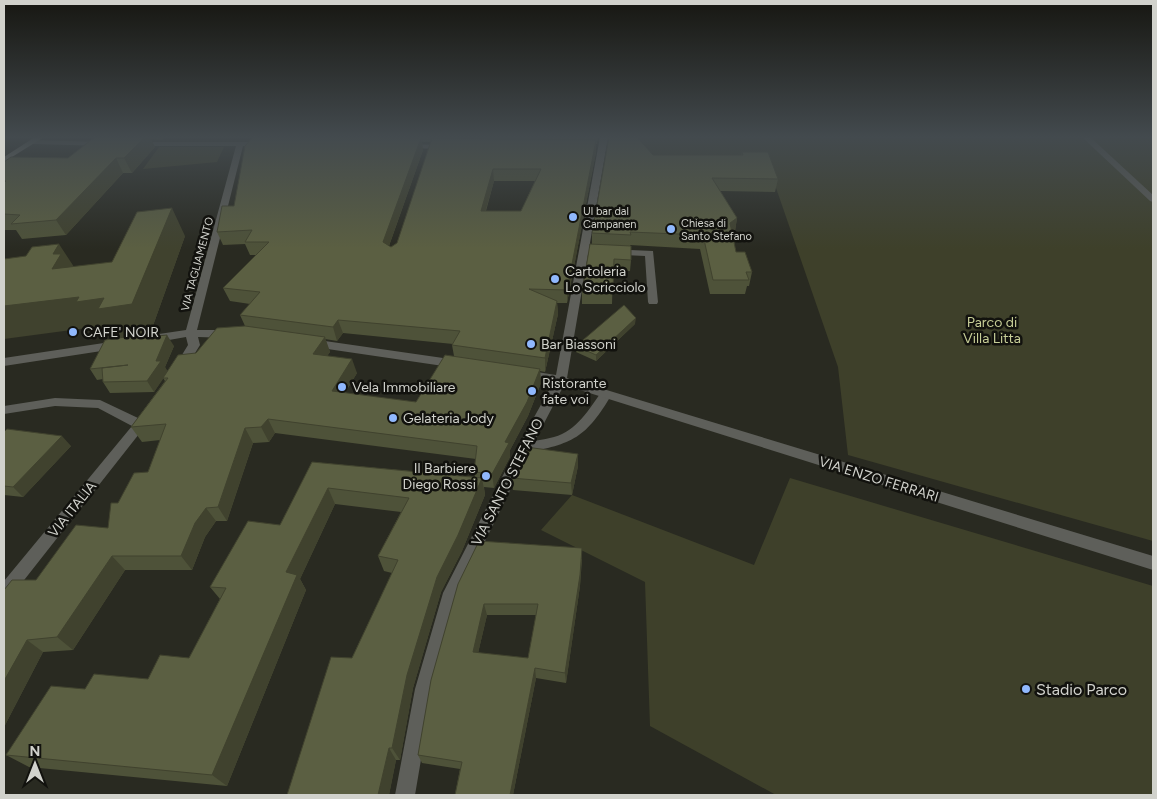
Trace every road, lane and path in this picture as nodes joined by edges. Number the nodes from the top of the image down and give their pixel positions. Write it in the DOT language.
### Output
graph roads {
  1 [pos="232,174"];
  2 [pos="595,174"];
  3 [pos="1126,174"];
  4 [pos="1153,199"];
  5 [pos="584,251"];
  6 [pos="653,302"];
  7 [pos="191,333"];
  8 [pos="244,334"];
  9 [pos="299,341"];
  10 [pos="4,362"];
  11 [pos="473,366"];
  12 [pos="510,372"];
  13 [pos="175,376"];
  14 [pos="561,380"];
  15 [pos="606,394"];
  16 [pos="152,408"];
  17 [pos="4,410"];
  18 [pos="141,425"];
  19 [pos="524,448"];
  20 [pos="1153,563"];
  21 [pos="4,593"];
  22 [pos="405,795"];
  1 -- 7 [label="street, VIA TAGLIAMENTO"];
  2 -- 5 [label="street, VIA SANTO STEFANO"];
  3 -- 4 [label="street"];
  5 -- 6 [label="street"];
  5 -- 14 [label="street, VIA SANTO STEFANO"];
  7 -- 8 [label="street"];
  7 -- 10 [label="street"];
  7 -- 13 [label="street"];
  9 -- 11 [label="street"];
  12 -- 14 [label="street, VIA ENZO FERRARI"];
  14 -- 15 [label="street, VIA ENZO FERRARI"];
  14 -- 19 [label="street, VIA SANTO STEFANO"];
  15 -- 19 [label="street"];
  15 -- 20 [label="street, VIA ENZO FERRARI"];
  16 -- 18 [label="street, VIA ITALIA"];
  17 -- 18 [label="street"];
  18 -- 21 [label="street, VIA ITALIA"];
  19 -- 22 [label="street, VIA SANTO STEFANO"];
}
